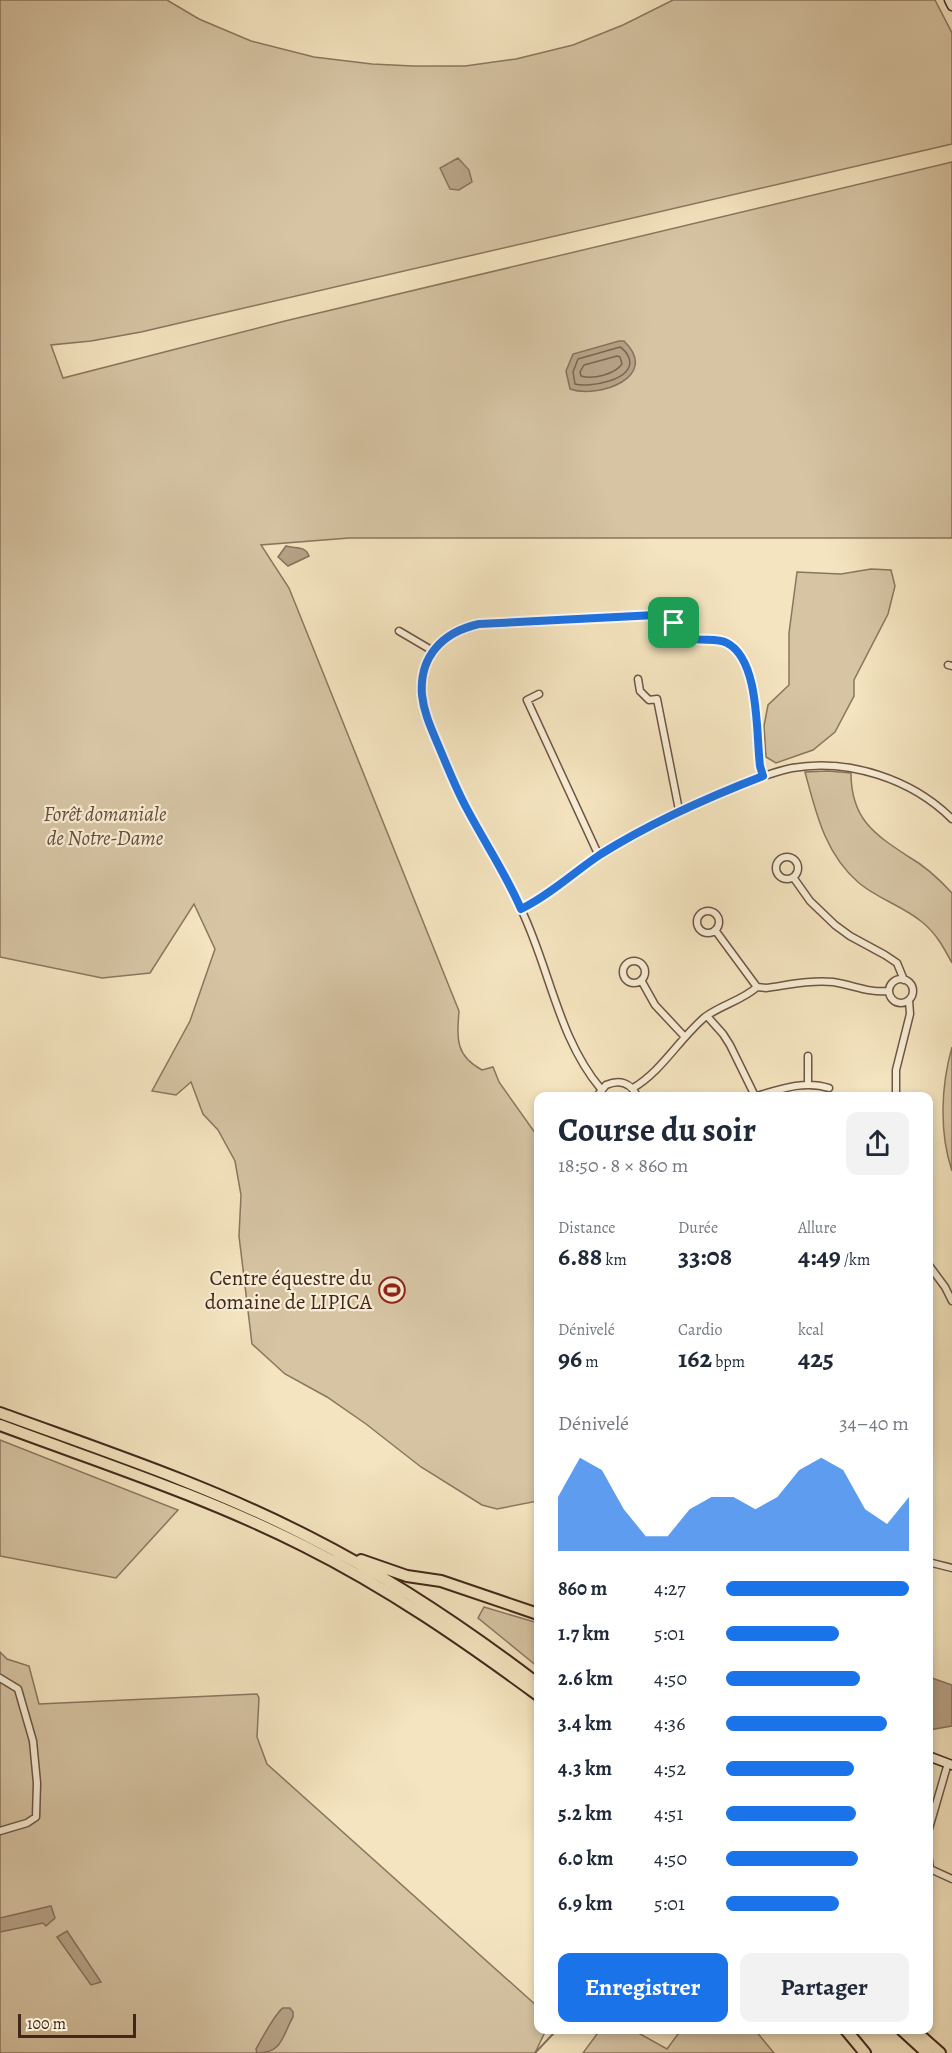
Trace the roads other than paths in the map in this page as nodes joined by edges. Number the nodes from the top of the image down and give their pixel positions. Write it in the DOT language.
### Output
graph roads {
  1 [pos="949,0"];
  2 [pos="952,6"];
  3 [pos="399,631"];
  4 [pos="433,651"];
  5 [pos="638,679"];
  6 [pos="539,694"];
  7 [pos="763,776"];
  8 [pos="679,810"];
  9 [pos="952,819"];
  10 [pos="599,856"];
  11 [pos="793,877"];
  12 [pos="521,909"];
  13 [pos="715,930"];
  14 [pos="641,980"];
  15 [pos="904,980"];
  16 [pos="757,987"];
  17 [pos="889,991"];
  18 [pos="909,999"];
  19 [pos="706,1016"];
  20 [pos="684,1036"];
  21 [pos="808,1056"];
  22 [pos="808,1084"];
  23 [pos="633,1088"];
  24 [pos="829,1088"];
  25 [pos="601,1089"];
  26 [pos="599,1092"];
  27 [pos="635,1092"];
  28 [pos="754,1092"];
  29 [pos="769,1092"];
  30 [pos="896,1092"];
  31 [pos="933,1271"];
  32 [pos="952,1302"];
  33 [pos="0,1413"];
  34 [pos="0,1425"];
  35 [pos="346,1556"];
  36 [pos="933,1563"];
  37 [pos="952,1569"];
  38 [pos="534,1613"];
  39 [pos="0,1678"];
  40 [pos="534,1681"];
  41 [pos="534,1692"];
  42 [pos="933,1758"];
  43 [pos="950,1764"];
  44 [pos="933,1817"];
  45 [pos="0,1831"];
  46 [pos="933,1870"];
  47 [pos="952,1879"];
  48 [pos="849,2034"];
  49 [pos="906,2034"];
  50 [pos="919,2034"];
  51 [pos="865,2053"];
  52 [pos="927,2053"];
  53 [pos="940,2053"];
  1 -- 2 [label="main road"];
  3 -- 4 [label="street"];
  4 -- 7 [label="street"];
  4 -- 12 [label="street"];
  5 -- 8 [label="street"];
  6 -- 10 [label="street"];
  7 -- 8 [label="street"];
  7 -- 9 [label="street"];
  8 -- 10 [label="street"];
  10 -- 12 [label="street"];
  11 -- 15 [label="street"];
  12 -- 25 [label="street"];
  13 -- 16 [label="street"];
  14 -- 20 [label="street"];
  15 -- 17 [label="street"];
  15 -- 18 [label="street"];
  16 -- 17 [label="street"];
  16 -- 19 [label="street"];
  17 -- 18 [label="street"];
  18 -- 30 [label="street"];
  19 -- 20 [label="street"];
  19 -- 28 [label="street"];
  20 -- 23 [label="street"];
  21 -- 22 [label="street"];
  22 -- 24 [label="street"];
  22 -- 29 [label="street"];
  23 -- 25 [label="street"];
  23 -- 27 [label="street"];
  25 -- 26 [label="street"];
  31 -- 32 [label="street"];
  33 -- 35 [label="highway"];
  34 -- 41 [label="highway"];
  35 -- 38 [label="highway"];
  35 -- 40 [label="highway"];
  36 -- 37 [label="street"];
  39 -- 45 [label="street"];
  42 -- 43 [label="main road"];
  43 -- 44 [label="street"];
  46 -- 47 [label="street"];
  48 -- 51 [label="highway"];
  49 -- 52 [label="highway"];
  50 -- 53 [label="highway"];
}
